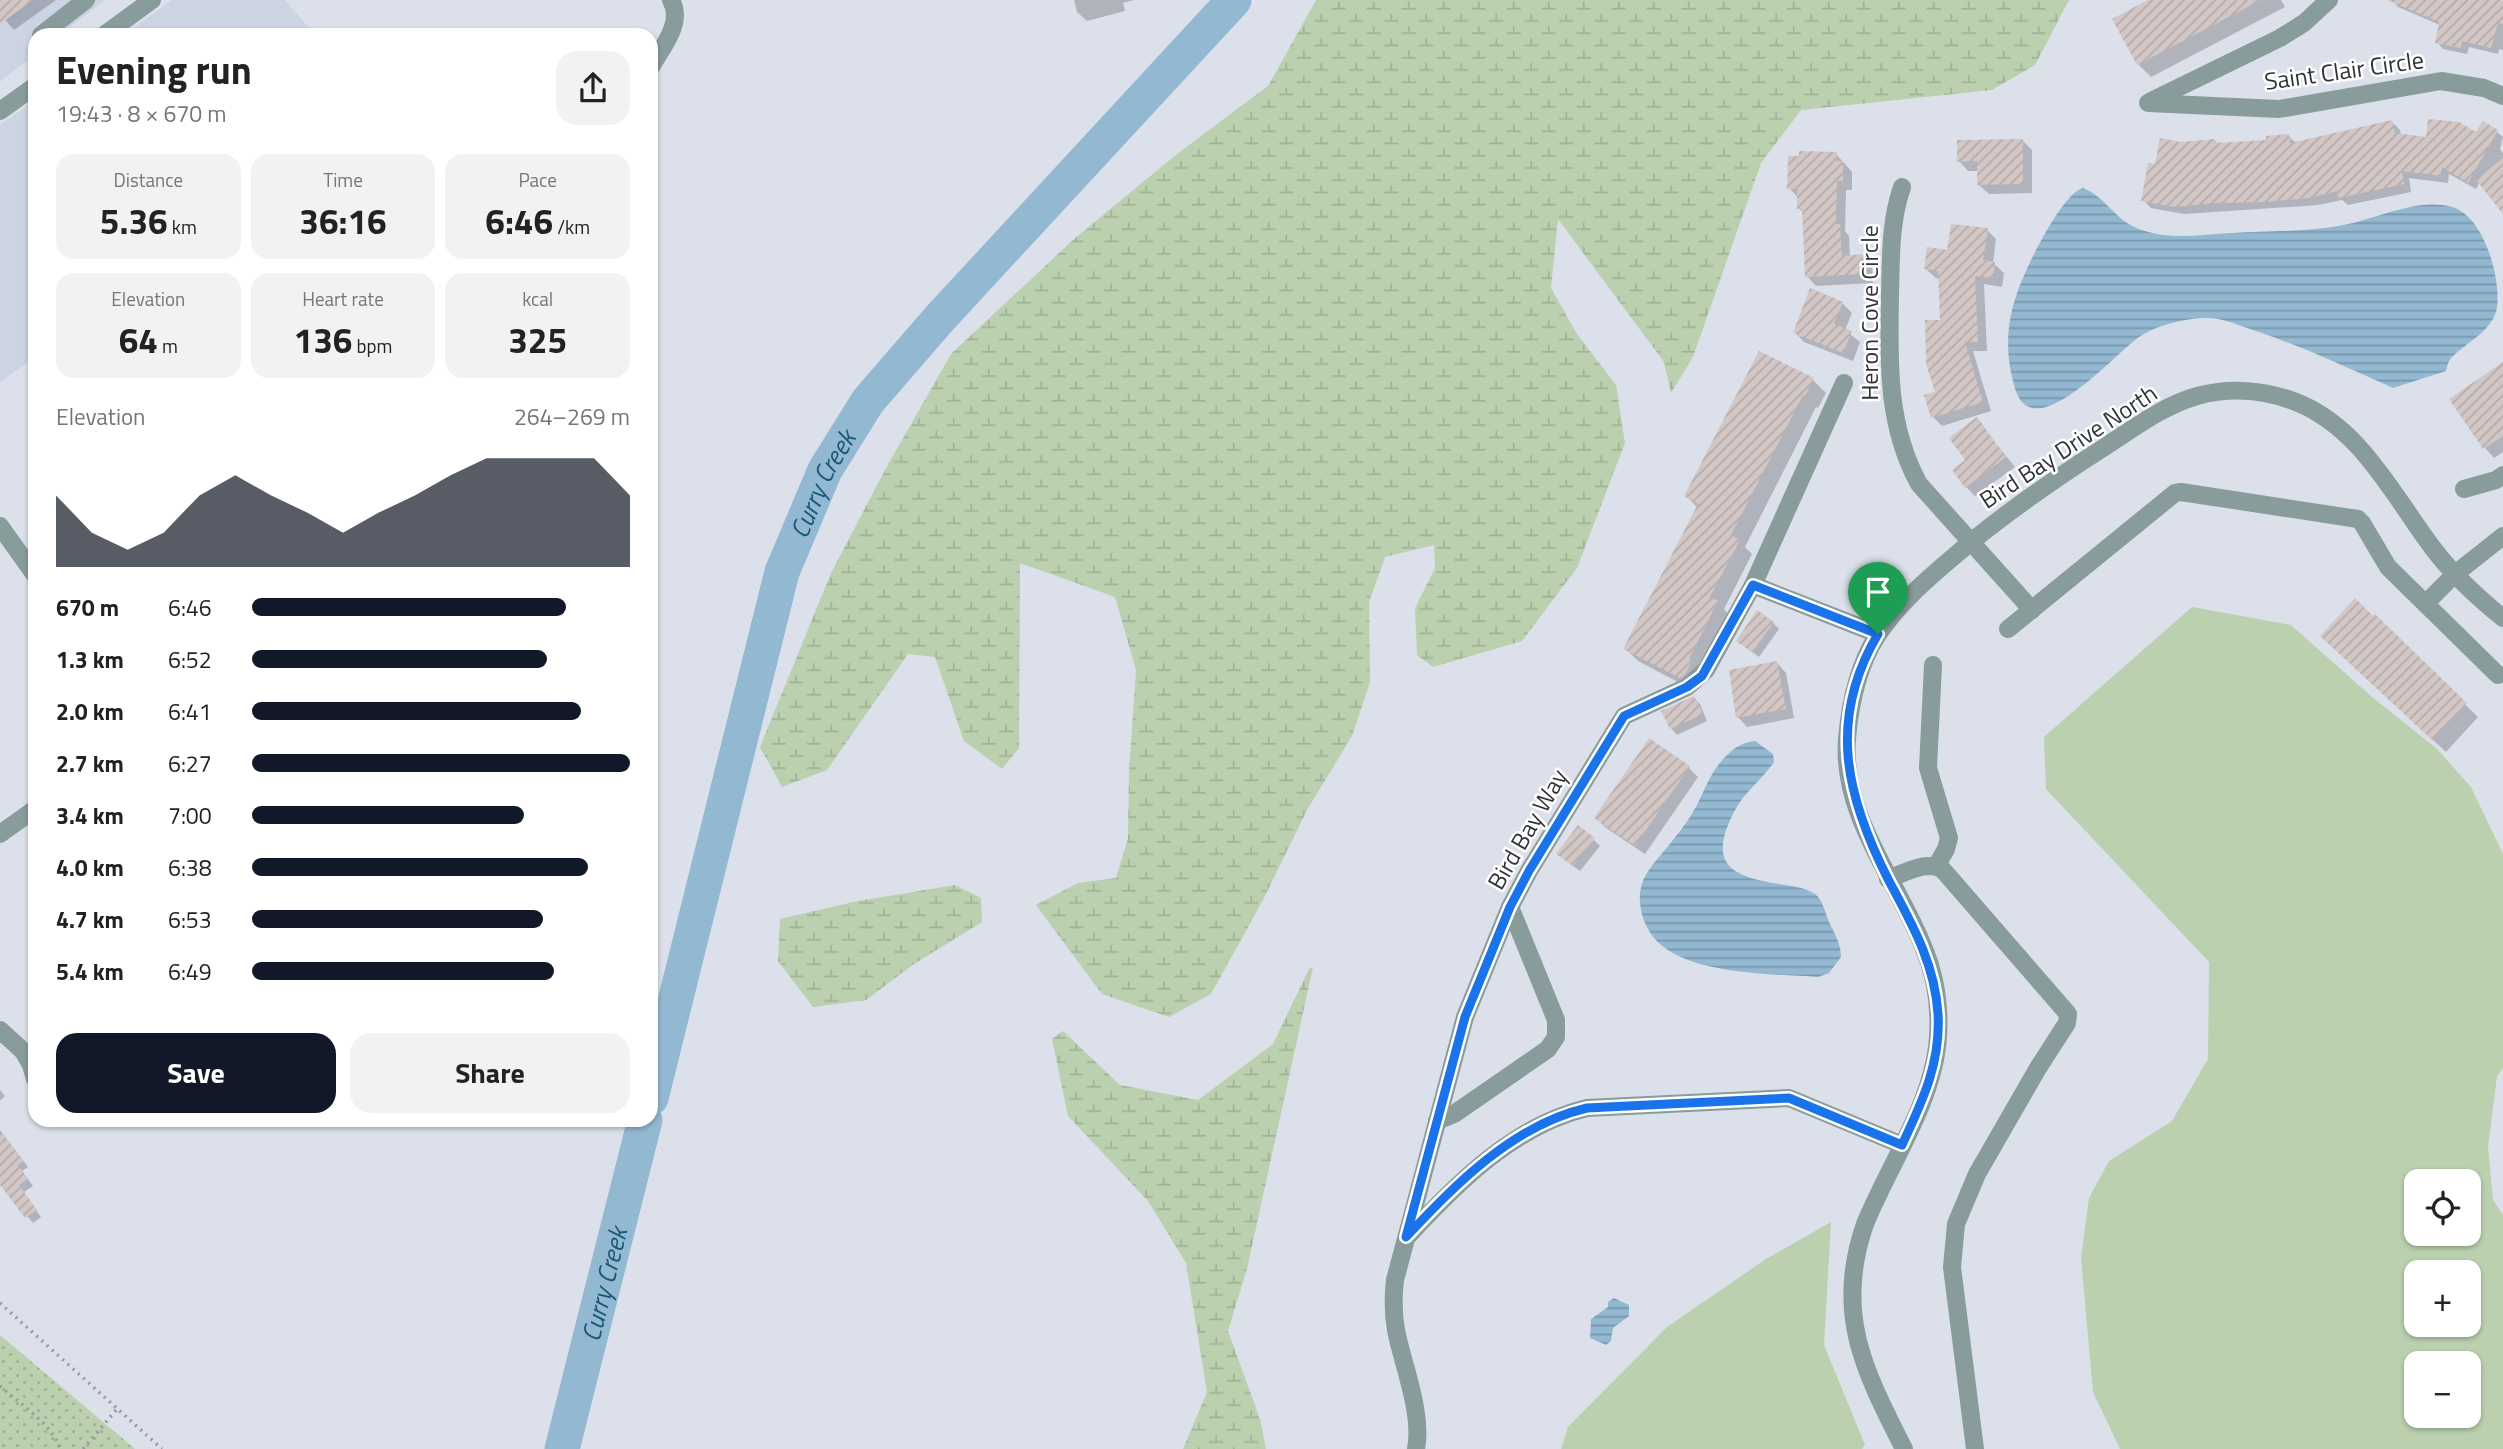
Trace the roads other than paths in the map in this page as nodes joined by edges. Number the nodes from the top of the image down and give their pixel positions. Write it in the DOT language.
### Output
graph roads {
  1 [pos="86,0"];
  2 [pos="671,0"];
  3 [pos="2329,0"];
  4 [pos="141,3"];
  5 [pos="50,28"];
  6 [pos="112,28"];
  7 [pos="658,55"];
  8 [pos="28,90"];
  9 [pos="2503,96"];
  10 [pos="2,107"];
  11 [pos="1902,187"];
  12 [pos="1844,383"];
  13 [pos="2503,475"];
  14 [pos="2464,489"];
  15 [pos="0,526"];
  16 [pos="2503,536"];
  17 [pos="1970,542"];
  18 [pos="28,565"];
  19 [pos="2455,574"];
  20 [pos="1753,585"];
  21 [pos="2426,603"];
  22 [pos="2032,610"];
  23 [pos="2503,618"];
  24 [pos="2008,629"];
  25 [pos="1878,634"];
  26 [pos="1933,665"];
  27 [pos="2498,675"];
  28 [pos="28,814"];
  29 [pos="0,835"];
  30 [pos="1937,865"];
  31 [pos="1888,878"];
  32 [pos="1510,907"];
  33 [pos="0,1030"];
  34 [pos="28,1053"];
  35 [pos="1437,1121"];
  36 [pos="1902,1145"];
  37 [pos="1406,1237"];
  38 [pos="1416,1449"];
  39 [pos="1904,1449"];
  40 [pos="1975,1449"];
  1 -- 5 [label="street"];
  2 -- 7 [label="street"];
  3 -- 9 [label="street, Saint Clair Circle"];
  4 -- 6 [label="street"];
  8 -- 10 [label="street"];
  11 -- 17 [label="street, Heron Cove Circle"];
  12 -- 20 [label="street, Bird Bay Way"];
  13 -- 14 [label="street"];
  15 -- 18 [label="street"];
  16 -- 19 [label="street"];
  17 -- 19 [label="street, Bird Bay Drive North"];
  17 -- 22 [label="street, Heron Cove Circle"];
  17 -- 25 [label="street, Bird Bay Drive North"];
  19 -- 21 [label="street"];
  19 -- 23 [label="street, Bird Bay Drive North"];
  20 -- 25 [label="street"];
  20 -- 32 [label="street, Bird Bay Way"];
  21 -- 22 [label="street"];
  21 -- 27 [label="street"];
  22 -- 24 [label="street"];
  25 -- 31 [label="street, Bird Bay Drive North"];
  26 -- 30 [label="street"];
  28 -- 29 [label="street"];
  30 -- 31 [label="street"];
  30 -- 40 [label="street"];
  31 -- 36 [label="street, Bird Bay Drive North"];
  32 -- 35 [label="street, Bird Bay Way"];
  32 -- 35 [label="street"];
  33 -- 34 [label="street"];
  35 -- 37 [label="street, Bird Bay Way"];
  36 -- 37 [label="street, Bird Bay Way"];
  36 -- 39 [label="street, Bird Bay Drive North"];
  37 -- 38 [label="street, Bird Bay Way"];
}
